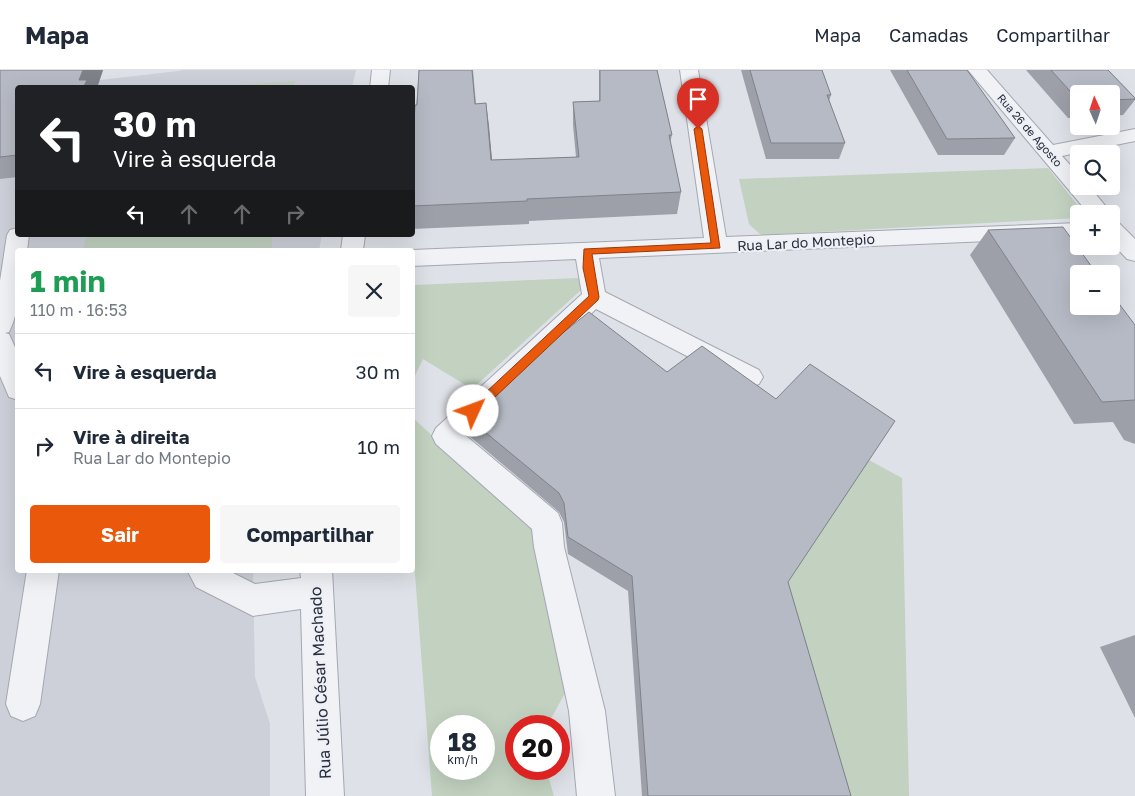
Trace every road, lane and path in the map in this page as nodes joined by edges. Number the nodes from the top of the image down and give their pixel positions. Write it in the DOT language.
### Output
graph roads {
  1 [pos="382,70"];
  2 [pos="689,70"];
  3 [pos="977,70"];
  4 [pos="379,85"];
  5 [pos="1135,136"];
  6 [pos="1049,152"];
  7 [pos="1093,205"];
  8 [pos="1070,230"];
  9 [pos="0,234"];
  10 [pos="15,234"];
  11 [pos="1120,236"];
  12 [pos="716,246"];
  13 [pos="587,251"];
  14 [pos="1135,253"];
  15 [pos="15,257"];
  16 [pos="415,258"];
  17 [pos="594,297"];
  18 [pos="0,324"];
  19 [pos="0,341"];
  20 [pos="750,376"];
  21 [pos="15,381"];
  22 [pos="44,573"];
  23 [pos="204,573"];
  24 [pos="316,580"];
  25 [pos="22,704"];
  26 [pos="325,796"];
  27 [pos="596,796"];
  1 -- 4 [label="street"];
  2 -- 12 [label="street"];
  3 -- 6 [label="street, Rua 26 de Agosto"];
  5 -- 6 [label="street"];
  6 -- 7 [label="street, Rua 26 de Agosto"];
  8 -- 12 [label="street, Rua Lar do Montepio"];
  9 -- 10 [label="street"];
  11 -- 14 [label="street"];
  12 -- 13 [label="street, Rua Lar do Montepio"];
  13 -- 16 [label="street, Rua Lar do Montepio"];
  13 -- 17 [label="street"];
  15 -- 18 [label="street"];
  17 -- 20 [label="street"];
  17 -- 27 [label="street"];
  19 -- 21 [label="street"];
  22 -- 25 [label="street"];
  23 -- 24 [label="street"];
  24 -- 26 [label="street, Rua Júlio César Machado"];
}
